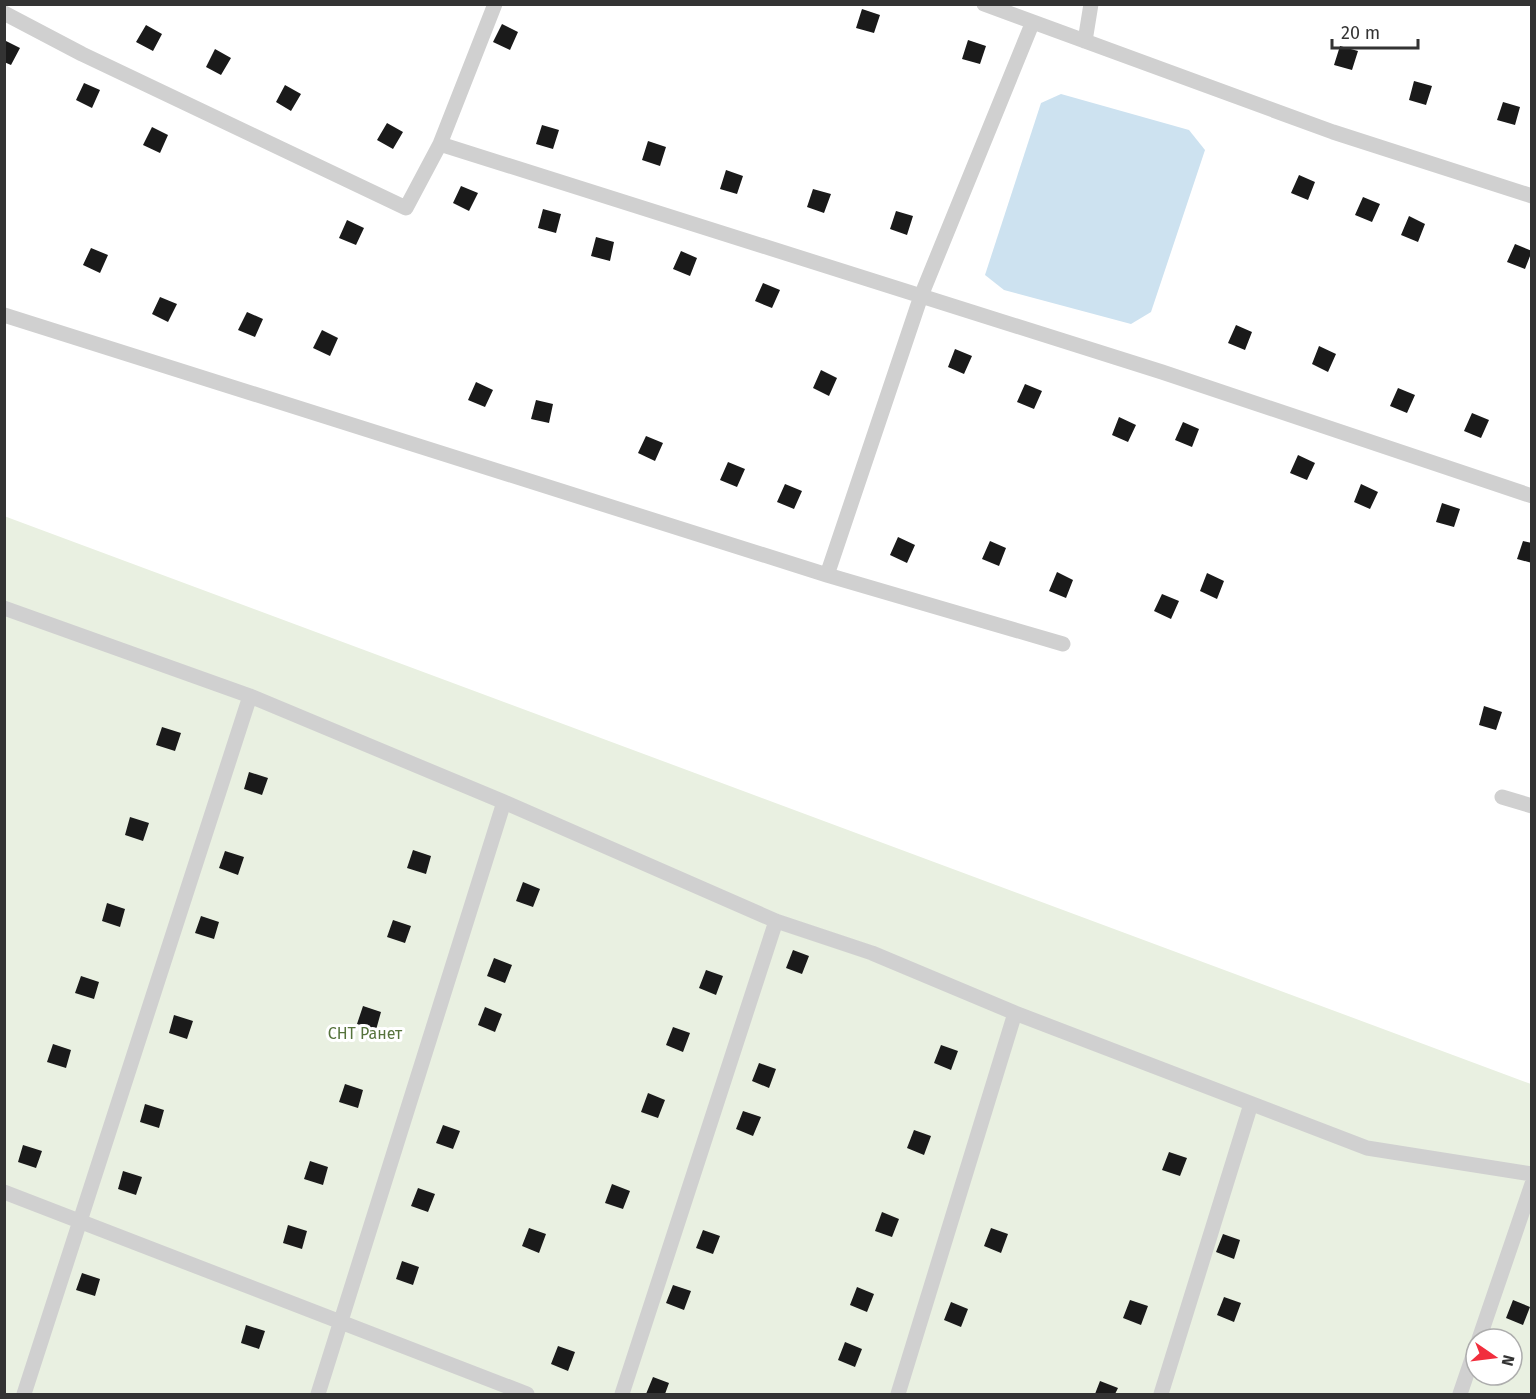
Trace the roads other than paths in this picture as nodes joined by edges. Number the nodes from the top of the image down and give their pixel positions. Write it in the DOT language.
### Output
graph roads {
  1 [pos="495,4"];
  2 [pos="984,4"];
  3 [pos="1091,4"];
  4 [pos="4,13"];
  5 [pos="1032,24"];
  6 [pos="1085,41"];
  7 [pos="440,144"];
  8 [pos="1532,196"];
  9 [pos="921,296"];
  10 [pos="4,315"];
  11 [pos="1532,496"];
  12 [pos="827,574"];
  13 [pos="4,608"];
  14 [pos="1063,644"];
  15 [pos="250,696"];
  16 [pos="1502,797"];
  17 [pos="504,802"];
  18 [pos="1532,806"];
  19 [pos="776,921"];
  20 [pos="1014,1013"];
  21 [pos="1251,1104"];
  22 [pos="1532,1174"];
  23 [pos="1532,1184"];
  24 [pos="4,1192"];
  25 [pos="82,1222"];
  26 [pos="341,1324"];
  27 [pos="1483,1327"];
  28 [pos="24,1395"];
  29 [pos="318,1395"];
  30 [pos="527,1395"];
  31 [pos="622,1395"];
  32 [pos="898,1395"];
  33 [pos="1161,1395"];
  1 -- 7 [label="lane"];
  2 -- 5 [label="lane"];
  3 -- 6 [label="lane"];
  4 -- 7 [label="lane"];
  5 -- 6 [label="lane"];
  5 -- 9 [label="lane"];
  6 -- 8 [label="lane"];
  7 -- 9 [label="lane"];
  9 -- 11 [label="lane"];
  9 -- 12 [label="lane"];
  10 -- 12 [label="lane"];
  12 -- 14 [label="lane"];
  13 -- 15 [label="lane"];
  15 -- 17 [label="lane"];
  15 -- 25 [label="lane"];
  16 -- 18 [label="lane"];
  17 -- 19 [label="lane"];
  17 -- 26 [label="lane"];
  19 -- 20 [label="lane"];
  19 -- 31 [label="lane"];
  20 -- 21 [label="lane"];
  20 -- 32 [label="lane"];
  21 -- 22 [label="lane"];
  21 -- 33 [label="lane"];
  23 -- 27 [label="lane"];
  24 -- 25 [label="lane"];
  25 -- 26 [label="lane"];
  25 -- 28 [label="lane"];
  26 -- 29 [label="lane"];
  26 -- 30 [label="lane"];
}
